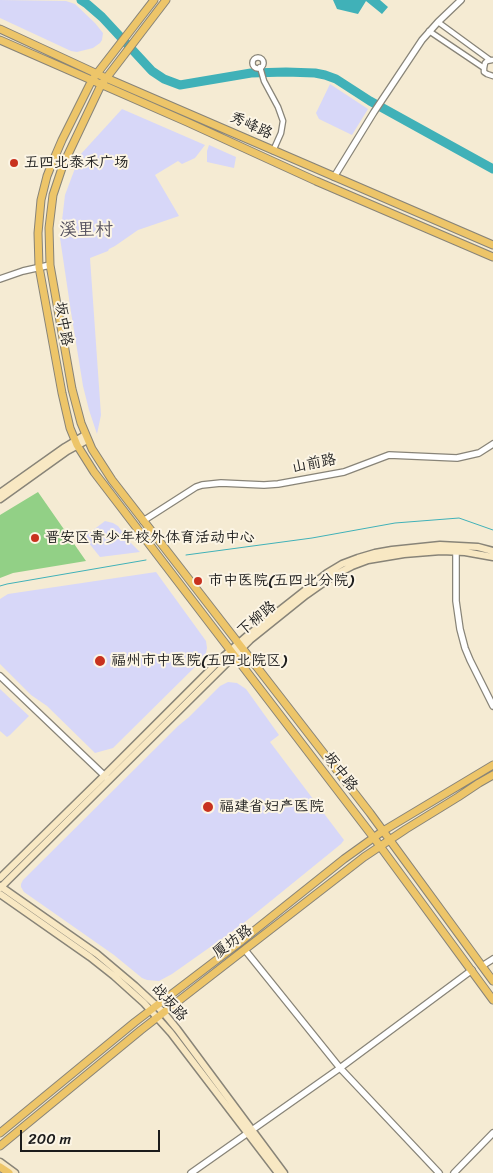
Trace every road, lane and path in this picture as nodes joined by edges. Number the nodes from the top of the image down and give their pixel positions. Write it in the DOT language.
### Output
graph roads {
  1 [pos="154,0"];
  2 [pos="166,0"];
  3 [pos="461,0"];
  4 [pos="438,22"];
  5 [pos="0,29"];
  6 [pos="429,31"];
  7 [pos="0,40"];
  8 [pos="492,60"];
  9 [pos="260,67"];
  10 [pos="484,68"];
  11 [pos="493,76"];
  12 [pos="94,77"];
  13 [pos="106,78"];
  14 [pos="101,85"];
  15 [pos="273,151"];
  16 [pos="334,177"];
  17 [pos="493,245"];
  18 [pos="493,257"];
  19 [pos="50,265"];
  20 [pos="39,267"];
  21 [pos="0,279"];
  22 [pos="86,437"];
  23 [pos="76,443"];
  24 [pos="493,444"];
  25 [pos="0,493"];
  26 [pos="0,499"];
  27 [pos="144,521"];
  28 [pos="456,549"];
  29 [pos="493,551"];
  30 [pos="493,557"];
  31 [pos="240,645"];
  32 [pos="232,654"];
  33 [pos="0,676"];
  34 [pos="493,706"];
  35 [pos="493,765"];
  36 [pos="493,775"];
  37 [pos="107,778"];
  38 [pos="383,831"];
  39 [pos="374,838"];
  40 [pos="390,840"];
  41 [pos="380,846"];
  42 [pos="0,878"];
  43 [pos="0,889"];
  44 [pos="244,950"];
  45 [pos="493,959"];
  46 [pos="482,966"];
  47 [pos="472,970"];
  48 [pos="493,981"];
  49 [pos="493,1000"];
  50 [pos="153,1008"];
  51 [pos="160,1015"];
  52 [pos="340,1068"];
  53 [pos="250,1131"];
  54 [pos="0,1133"];
  55 [pos="493,1133"];
  56 [pos="0,1146"];
  57 [pos="0,1162"];
  58 [pos="0,1167"];
  59 [pos="9,1173"];
  60 [pos="16,1173"];
  61 [pos="191,1173"];
  62 [pos="278,1173"];
  63 [pos="284,1173"];
  64 [pos="439,1173"];
  65 [pos="454,1173"];
  1 -- 12 [label="main road, 坂中路"];
  2 -- 13 [label="main road, 坂中路"];
  3 -- 4 [label="street"];
  4 -- 6 [label="street"];
  4 -- 8 [label="street"];
  5 -- 12 [label="main road, 秀峰路"];
  6 -- 10 [label="street"];
  6 -- 16 [label="street"];
  7 -- 12 [label="main road"];
  8 -- 10 [label="street"];
  9 -- 15 [label="street"];
  10 -- 11 [label="street"];
  12 -- 13 [label="main road, 秀峰路"];
  12 -- 14 [label="main road, 秀峰路"];
  12 -- 20 [label="main road, 坂中路"];
  13 -- 14 [label="main road, 坂中路"];
  13 -- 15 [label="main road, 秀峰路"];
  14 -- 18 [label="main road, 秀峰路"];
  14 -- 19 [label="main road, 坂中路"];
  15 -- 16 [label="main road, 秀峰路"];
  16 -- 17 [label="main road, 秀峰路"];
  19 -- 20 [label="street"];
  19 -- 22 [label="main road, 坂中路"];
  20 -- 21 [label="street"];
  20 -- 23 [label="main road, 坂中路"];
  22 -- 23 [label="main road"];
  22 -- 27 [label="main road, 坂中路"];
  23 -- 25 [label="main road"];
  23 -- 26 [label="main road"];
  23 -- 32 [label="main road, 坂中路"];
  24 -- 27 [label="street, 山前路"];
  27 -- 31 [label="main road, 坂中路"];
  28 -- 29 [label="main road, 下柳路"];
  28 -- 30 [label="main road, 下柳路"];
  28 -- 31 [label="main road, 下柳路"];
  28 -- 34 [label="street"];
  31 -- 32 [label="main road, 下柳路"];
  31 -- 38 [label="main road, 坂中路"];
  32 -- 37 [label="main road, 下柳路"];
  32 -- 39 [label="main road, 坂中路"];
  33 -- 37 [label="street"];
  35 -- 38 [label="main road, 厦坊路"];
  36 -- 40 [label="main road, 厦坊路"];
  37 -- 42 [label="main road, 下柳路"];
  37 -- 43 [label="main road, 下柳路"];
  38 -- 39 [label="main road, 厦坊路"];
  38 -- 40 [label="main road, 坂中路"];
  39 -- 41 [label="main road, 坂中路"];
  39 -- 50 [label="main road, 厦坊路"];
  40 -- 41 [label="main road, 厦坊路"];
  40 -- 46 [label="main road, 坂中路"];
  41 -- 44 [label="main road, 厦坊路"];
  41 -- 47 [label="main road, 坂中路"];
  43 -- 50 [label="main road, 战坂路"];
  44 -- 51 [label="main road, 厦坊路"];
  44 -- 52 [label="street"];
  45 -- 46 [label="street"];
  46 -- 48 [label="main road, 坂中路"];
  47 -- 49 [label="main road, 坂中路"];
  47 -- 52 [label="street"];
  50 -- 51 [label="main road, 战坂路"];
  50 -- 54 [label="main road, 厦坊路"];
  51 -- 53 [label="main road, 战坂路"];
  51 -- 56 [label="main road, 厦坊路"];
  52 -- 53 [label="street"];
  52 -- 64 [label="street"];
  53 -- 61 [label="street"];
  53 -- 62 [label="main road, 战坂路"];
  53 -- 63 [label="main road, 战坂路"];
  55 -- 65 [label="street"];
  57 -- 60 [label="main road"];
  58 -- 59 [label="main road"];
}
